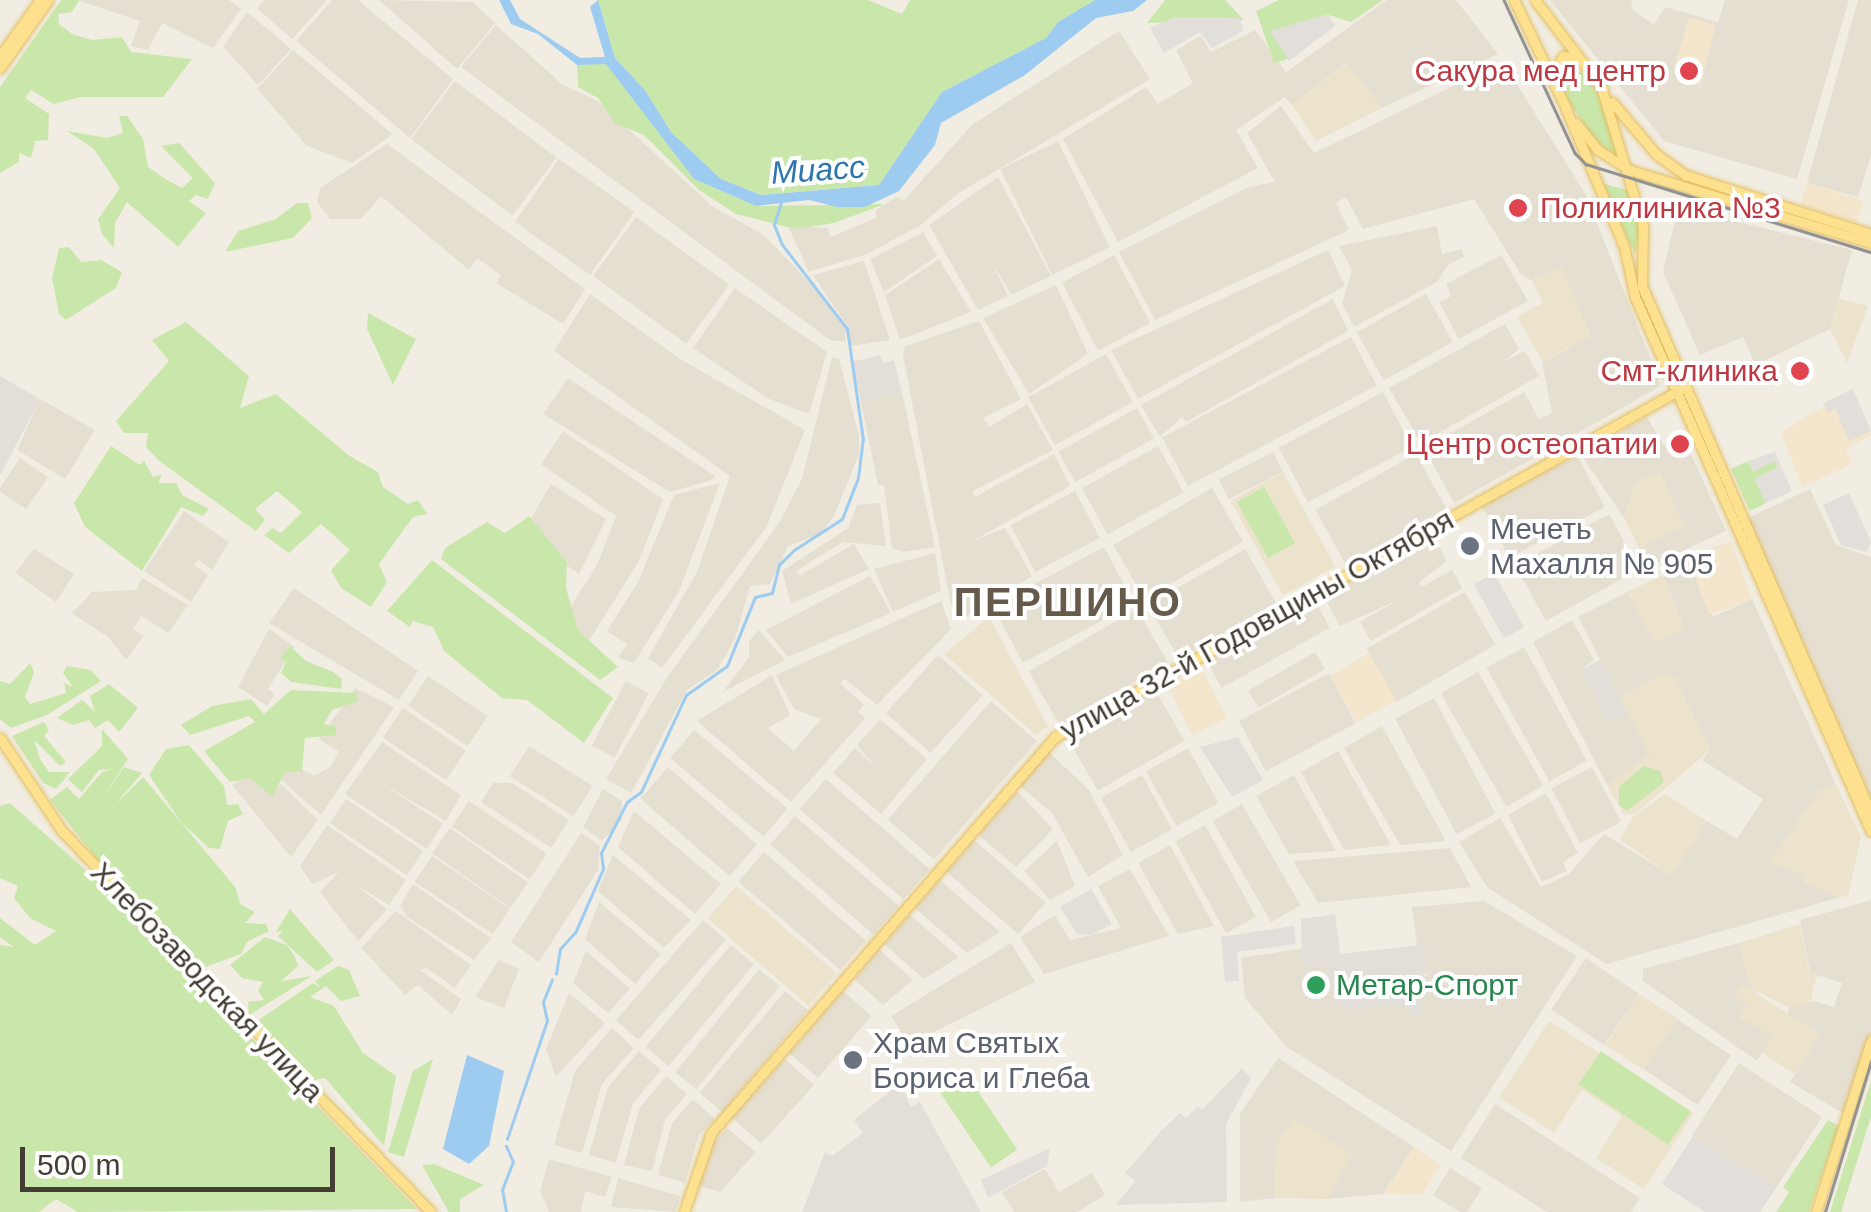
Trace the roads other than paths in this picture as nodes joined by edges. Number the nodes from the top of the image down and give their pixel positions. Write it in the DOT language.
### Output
graph roads {
  1 [pos="40,0"];
  2 [pos="48,0"];
  3 [pos="1514,0"];
  4 [pos="1535,0"];
  5 [pos="0,56"];
  6 [pos="1582,61"];
  7 [pos="0,68"];
  8 [pos="1554,77"];
  9 [pos="1601,86"];
  10 [pos="1566,109"];
  11 [pos="1630,170"];
  12 [pos="1793,214"];
  13 [pos="1871,234"];
  14 [pos="1871,243"];
  15 [pos="1680,389"];
  16 [pos="0,738"];
  17 [pos="1871,814"];
  18 [pos="1871,831"];
  19 [pos="1871,1041"];
  20 [pos="430,1212"];
  21 [pos="684,1212"];
  22 [pos="1816,1212"];
  1 -- 5 [label="main road"];
  2 -- 7 [label="main road"];
  3 -- 8 [label="main road"];
  4 -- 6 [label="main road"];
  6 -- 8 [label="main road"];
  6 -- 9 [label="main road"];
  8 -- 10 [label="main road"];
  9 -- 11 [label="main road"];
  9 -- 12 [label="main road"];
  10 -- 11 [label="main road"];
  10 -- 15 [label="main road"];
  11 -- 12 [label="main road"];
  11 -- 15 [label="main road"];
  12 -- 13 [label="main road"];
  12 -- 14 [label="main road"];
  15 -- 17 [label="main road"];
  15 -- 18 [label="main road"];
  15 -- 21 [label="main road, улица 32-й Годовщины Октября"];
  16 -- 20 [label="main road, Хлебозаводская улица"];
  19 -- 22 [label="main road"];
}
